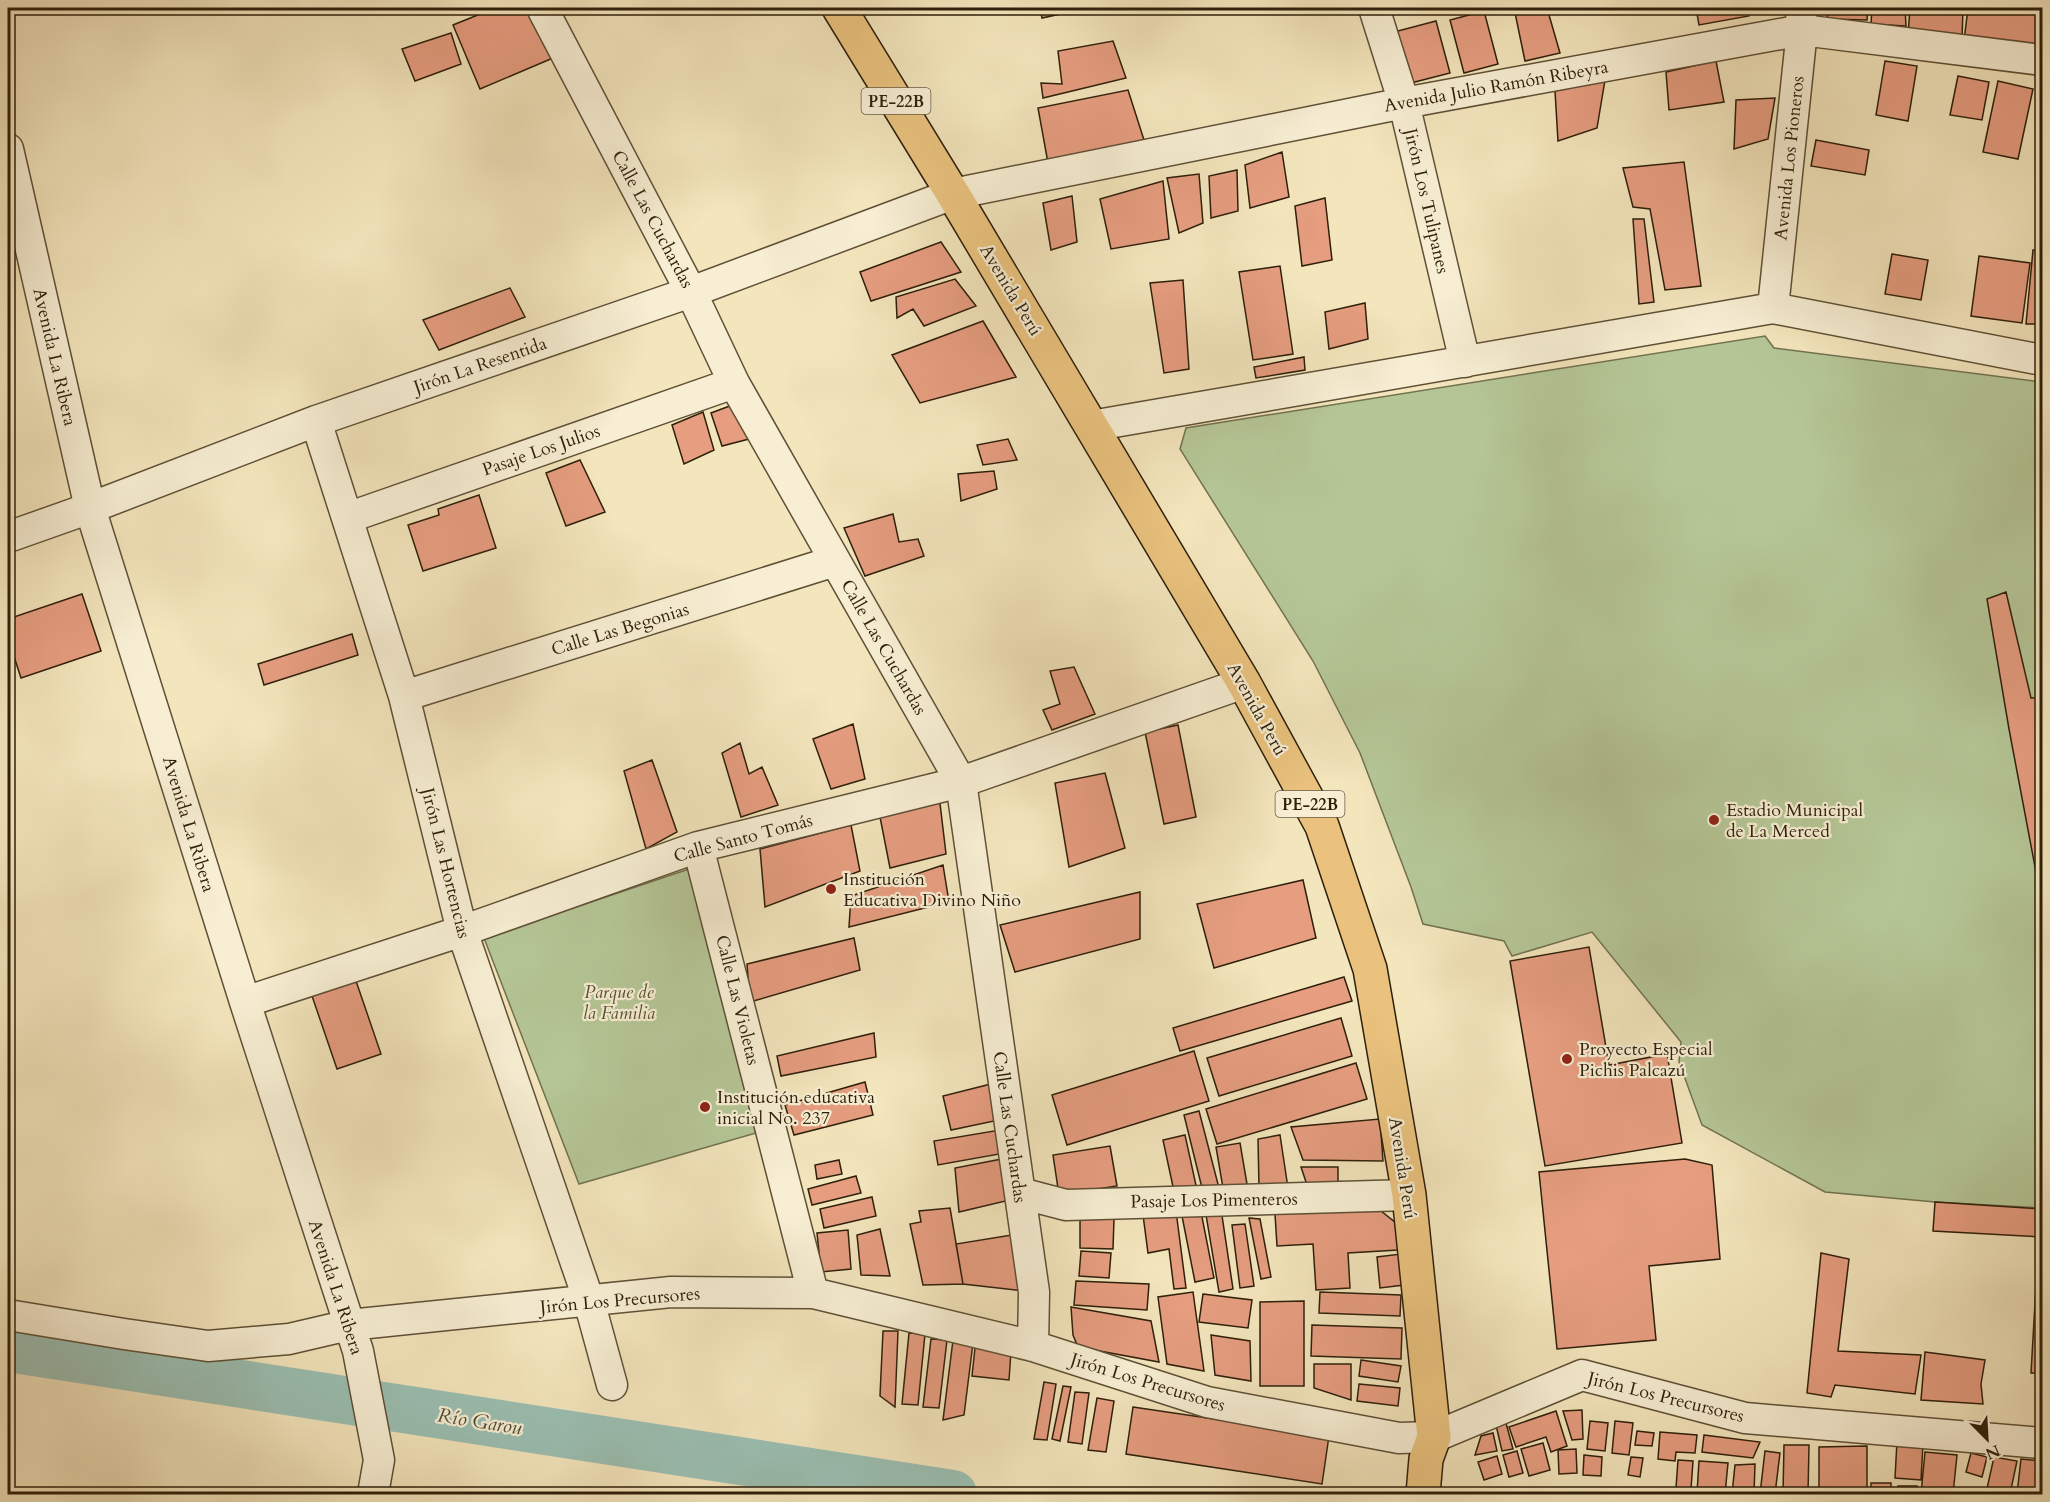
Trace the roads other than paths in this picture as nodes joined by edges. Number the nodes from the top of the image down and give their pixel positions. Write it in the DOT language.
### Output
graph roads {
  1 [pos="542,8"];
  2 [pos="839,8"];
  3 [pos="1374,8"];
  4 [pos="1802,19"];
  5 [pos="2043,60"];
  6 [pos="1404,103"];
  7 [pos="8,149"];
  8 [pos="953,194"];
  9 [pos="691,292"];
  10 [pos="1773,309"];
  11 [pos="2043,360"];
  12 [pos="1465,362"];
  13 [pos="734,383"];
  14 [pos="316,421"];
  15 [pos="1091,426"];
  16 [pos="90,508"];
  17 [pos="347,518"];
  18 [pos="8,537"];
  19 [pos="835,561"];
  20 [pos="1244,683"];
  21 [pos="404,696"];
  22 [pos="961,782"];
  23 [pos="698,847"];
  24 [pos="462,931"];
  25 [pos="245,1002"];
  26 [pos="1020,1193"];
  27 [pos="1409,1195"];
  28 [pos="813,1293"];
  29 [pos="589,1301"];
  30 [pos="8,1315"];
  31 [pos="353,1338"];
  32 [pos="1033,1346"];
  33 [pos="612,1385"];
  34 [pos="1434,1437"];
  35 [pos="2043,1443"];
  36 [pos="373,1494"];
  37 [pos="1423,1494"];
  1 -- 9 [label="street, Calle Las Cuchardas"];
  2 -- 8 [label="highway, Avenida Perú / PE-22B"];
  3 -- 6 [label="street, Jirón Los Tulipanes"];
  4 -- 5 [label="street, Avenida Julio Ramón Ribeyra"];
  4 -- 6 [label="street, Avenida Julio Ramón Ribeyra"];
  4 -- 10 [label="street, Avenida Los Pioneros"];
  6 -- 8 [label="street, Avenida Julio Ramón Ribeyra"];
  6 -- 12 [label="street, Jirón Los Tulipanes"];
  7 -- 16 [label="street, Avenida La Ribera"];
  8 -- 9 [label="street, Jirón La Resentida"];
  8 -- 15 [label="highway, Avenida Perú / PE-22B"];
  9 -- 13 [label="street, Calle Las Cuchardas"];
  9 -- 14 [label="street, Jirón La Resentida"];
  10 -- 11 [label="street"];
  10 -- 12 [label="street"];
  12 -- 15 [label="street"];
  13 -- 17 [label="street, Pasaje Los Julios"];
  13 -- 19 [label="street, Calle Las Cuchardas"];
  14 -- 16 [label="street, Jirón La Resentida"];
  14 -- 17 [label="street, Jirón Las Hortencias"];
  15 -- 20 [label="highway, Avenida Perú / PE-22B"];
  16 -- 18 [label="street, Jirón La Resentida"];
  16 -- 25 [label="street, Avenida La Ribera"];
  17 -- 21 [label="street, Jirón Las Hortencias"];
  19 -- 21 [label="street, Calle Las Begonias"];
  19 -- 22 [label="street, Calle Las Cuchardas"];
  20 -- 22 [label="street, Calle Santo Tomás"];
  20 -- 27 [label="highway, Avenida Perú / PE-22B"];
  21 -- 24 [label="street, Jirón Las Hortencias"];
  22 -- 23 [label="street, Calle Santo Tomás"];
  22 -- 26 [label="street, Calle Las Cuchardas"];
  23 -- 24 [label="street, Calle Santo Tomás"];
  23 -- 28 [label="street, Calle Las Violetas"];
  24 -- 25 [label="street, Calle Santo Tomás"];
  24 -- 29 [label="street, Jirón Las Hortencias"];
  25 -- 31 [label="street, Avenida La Ribera"];
  26 -- 27 [label="street, Pasaje Los Pimenteros"];
  26 -- 32 [label="street, Calle Las Cuchardas"];
  27 -- 34 [label="highway, Avenida Perú / PE-22B"];
  28 -- 29 [label="street, Jirón Los Precursores"];
  28 -- 32 [label="street, Jirón Los Precursores"];
  29 -- 31 [label="street, Jirón Los Precursores"];
  29 -- 33 [label="street, Jirón Las Hortencias"];
  30 -- 31 [label="street, Jirón Los Precursores"];
  31 -- 36 [label="street, Avenida La Ribera"];
  32 -- 34 [label="street, Jirón Los Precursores"];
  34 -- 35 [label="street, Jirón Los Precursores"];
  34 -- 37 [label="highway, Avenida Perú / PE-22B"];
}
